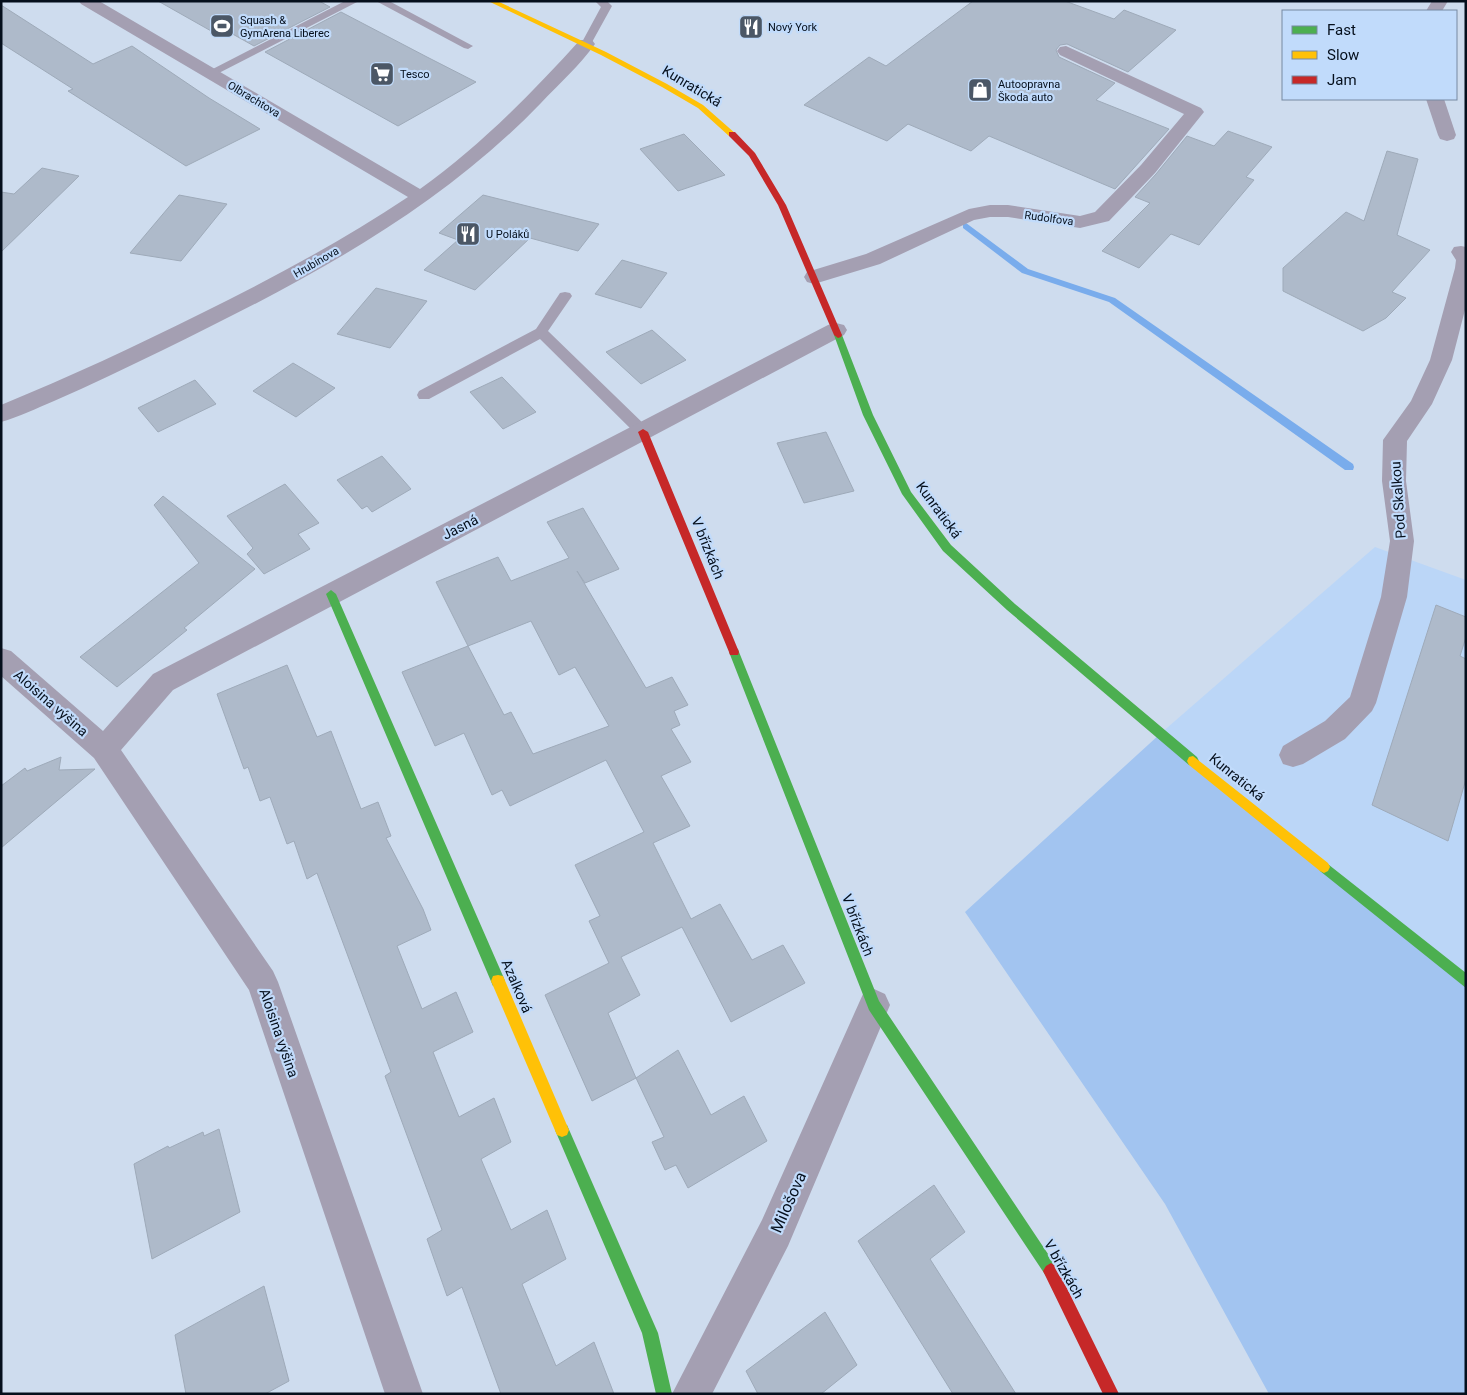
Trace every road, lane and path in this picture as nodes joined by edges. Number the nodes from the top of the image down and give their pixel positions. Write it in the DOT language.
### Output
graph roads {
  1 [pos="87,1"];
  2 [pos="354,1"];
  3 [pos="380,1"];
  4 [pos="491,1"];
  5 [pos="605,3"];
  6 [pos="586,44"];
  7 [pos="468,46"];
  8 [pos="1066,51"];
  9 [pos="211,73"];
  10 [pos="1435,100"];
  11 [pos="1447,135"];
  12 [pos="421,197"];
  13 [pos="1461,252"];
  14 [pos="814,277"];
  15 [pos="564,296"];
  16 [pos="836,330"];
  17 [pos="541,332"];
  18 [pos="424,395"];
  19 [pos="1,414"];
  20 [pos="644,432"];
  21 [pos="331,594"];
  22 [pos="1,659"];
  23 [pos="104,749"];
  24 [pos="1293,754"];
  25 [pos="1466,982"];
  26 [pos="874,1005"];
  27 [pos="404,1394"];
  28 [pos="664,1394"];
  29 [pos="691,1394"];
  30 [pos="1111,1394"];
  1 -- 9 [label="street, Olbrachtova"];
  2 -- 9 [label="lane"];
  3 -- 7 [label="lane"];
  4 -- 6 [label="street, Kunratická"];
  5 -- 6 [label="lane"];
  6 -- 12 [label="street, Hrubínova"];
  6 -- 14 [label="street, Kunratická"];
  8 -- 14 [label="street, Rudolfova"];
  9 -- 12 [label="street, Olbrachtova"];
  10 -- 11 [label="street"];
  12 -- 19 [label="street, Hrubínova"];
  13 -- 24 [label="street, Pod Skalkou"];
  14 -- 16 [label="street, Kunratická"];
  15 -- 17 [label="lane"];
  16 -- 20 [label="street, Jasná"];
  16 -- 25 [label="street, Kunratická"];
  17 -- 18 [label="lane"];
  17 -- 20 [label="lane"];
  20 -- 21 [label="street, Jasná"];
  20 -- 26 [label="street, V břízkách"];
  21 -- 23 [label="street, Jasná"];
  21 -- 28 [label="street, Azalková"];
  22 -- 23 [label="street, Aloisina výšina"];
  23 -- 27 [label="street, Aloisina výšina"];
  26 -- 29 [label="street, Milošova"];
  26 -- 30 [label="street, V břízkách"];
}
